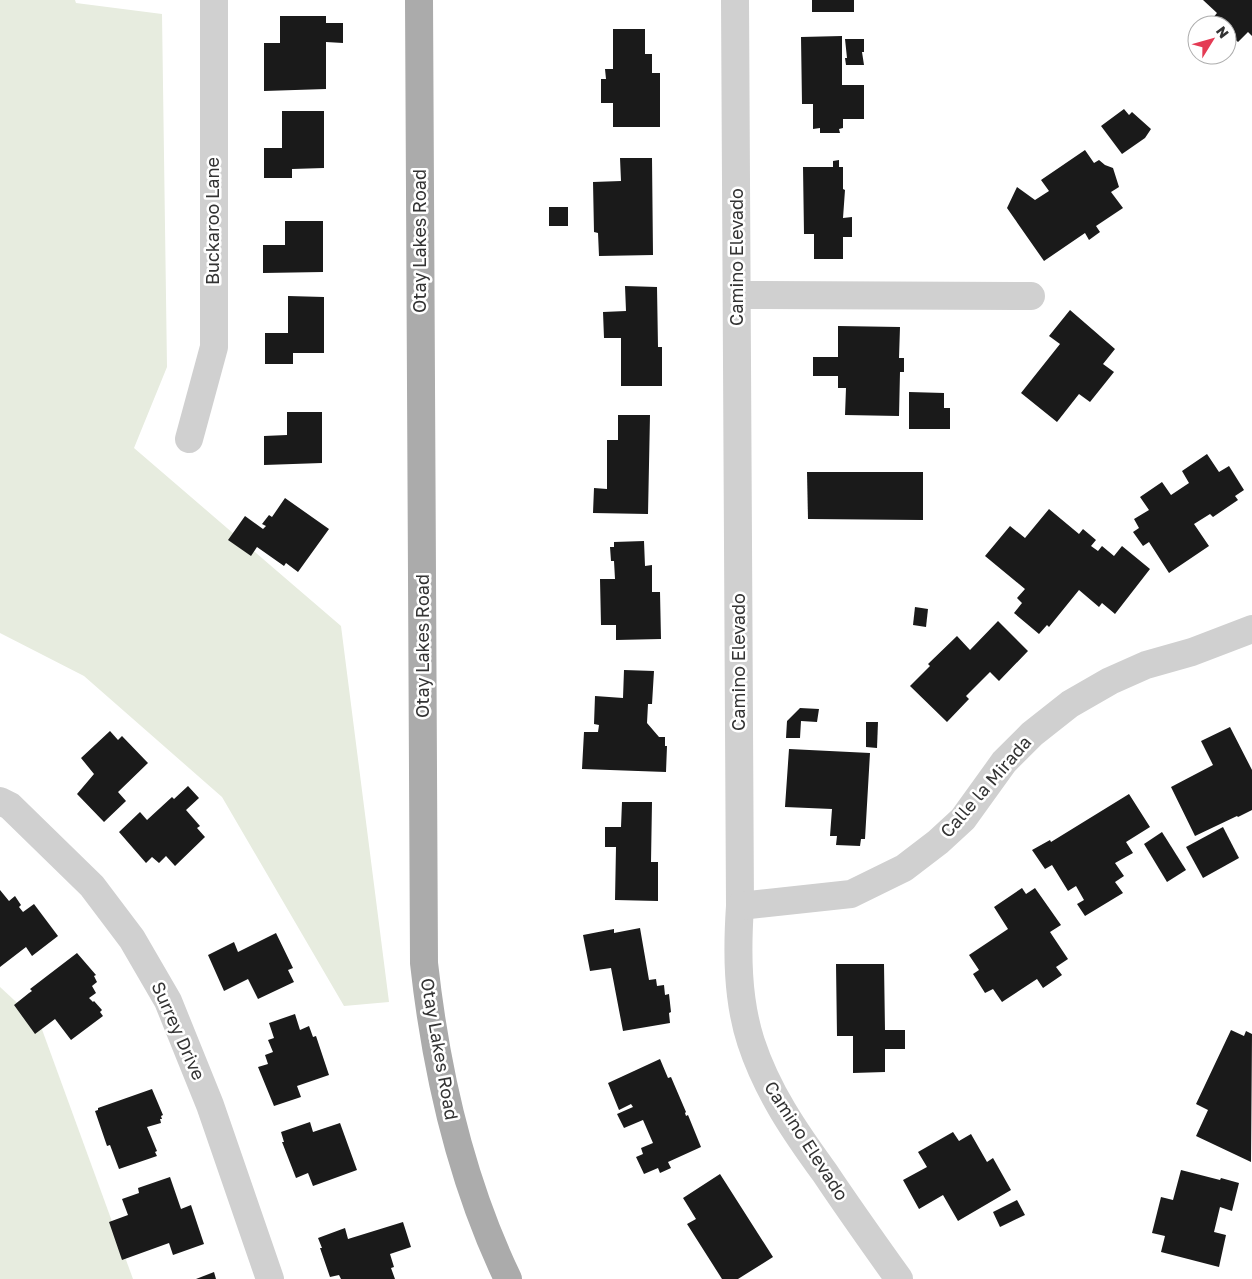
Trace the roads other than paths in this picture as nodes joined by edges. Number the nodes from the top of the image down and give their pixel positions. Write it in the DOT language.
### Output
graph roads {
  1 [pos="214,0"];
  2 [pos="419,0"];
  3 [pos="736,0"];
  4 [pos="737,295"];
  5 [pos="1031,296"];
  6 [pos="189,439"];
  7 [pos="1252,629"];
  8 [pos="0,801"];
  9 [pos="740,906"];
  10 [pos="270,1279"];
  11 [pos="508,1279"];
  12 [pos="899,1279"];
  1 -- 6 [label="street, Buckaroo Lane"];
  2 -- 11 [label="main road, Otay Lakes Road"];
  3 -- 4 [label="street, Camino Elevado"];
  4 -- 5 [label="street"];
  4 -- 9 [label="street, Camino Elevado"];
  7 -- 9 [label="street, Calle la Mirada"];
  8 -- 10 [label="street, Surrey Drive"];
  9 -- 12 [label="street, Camino Elevado"];
}
